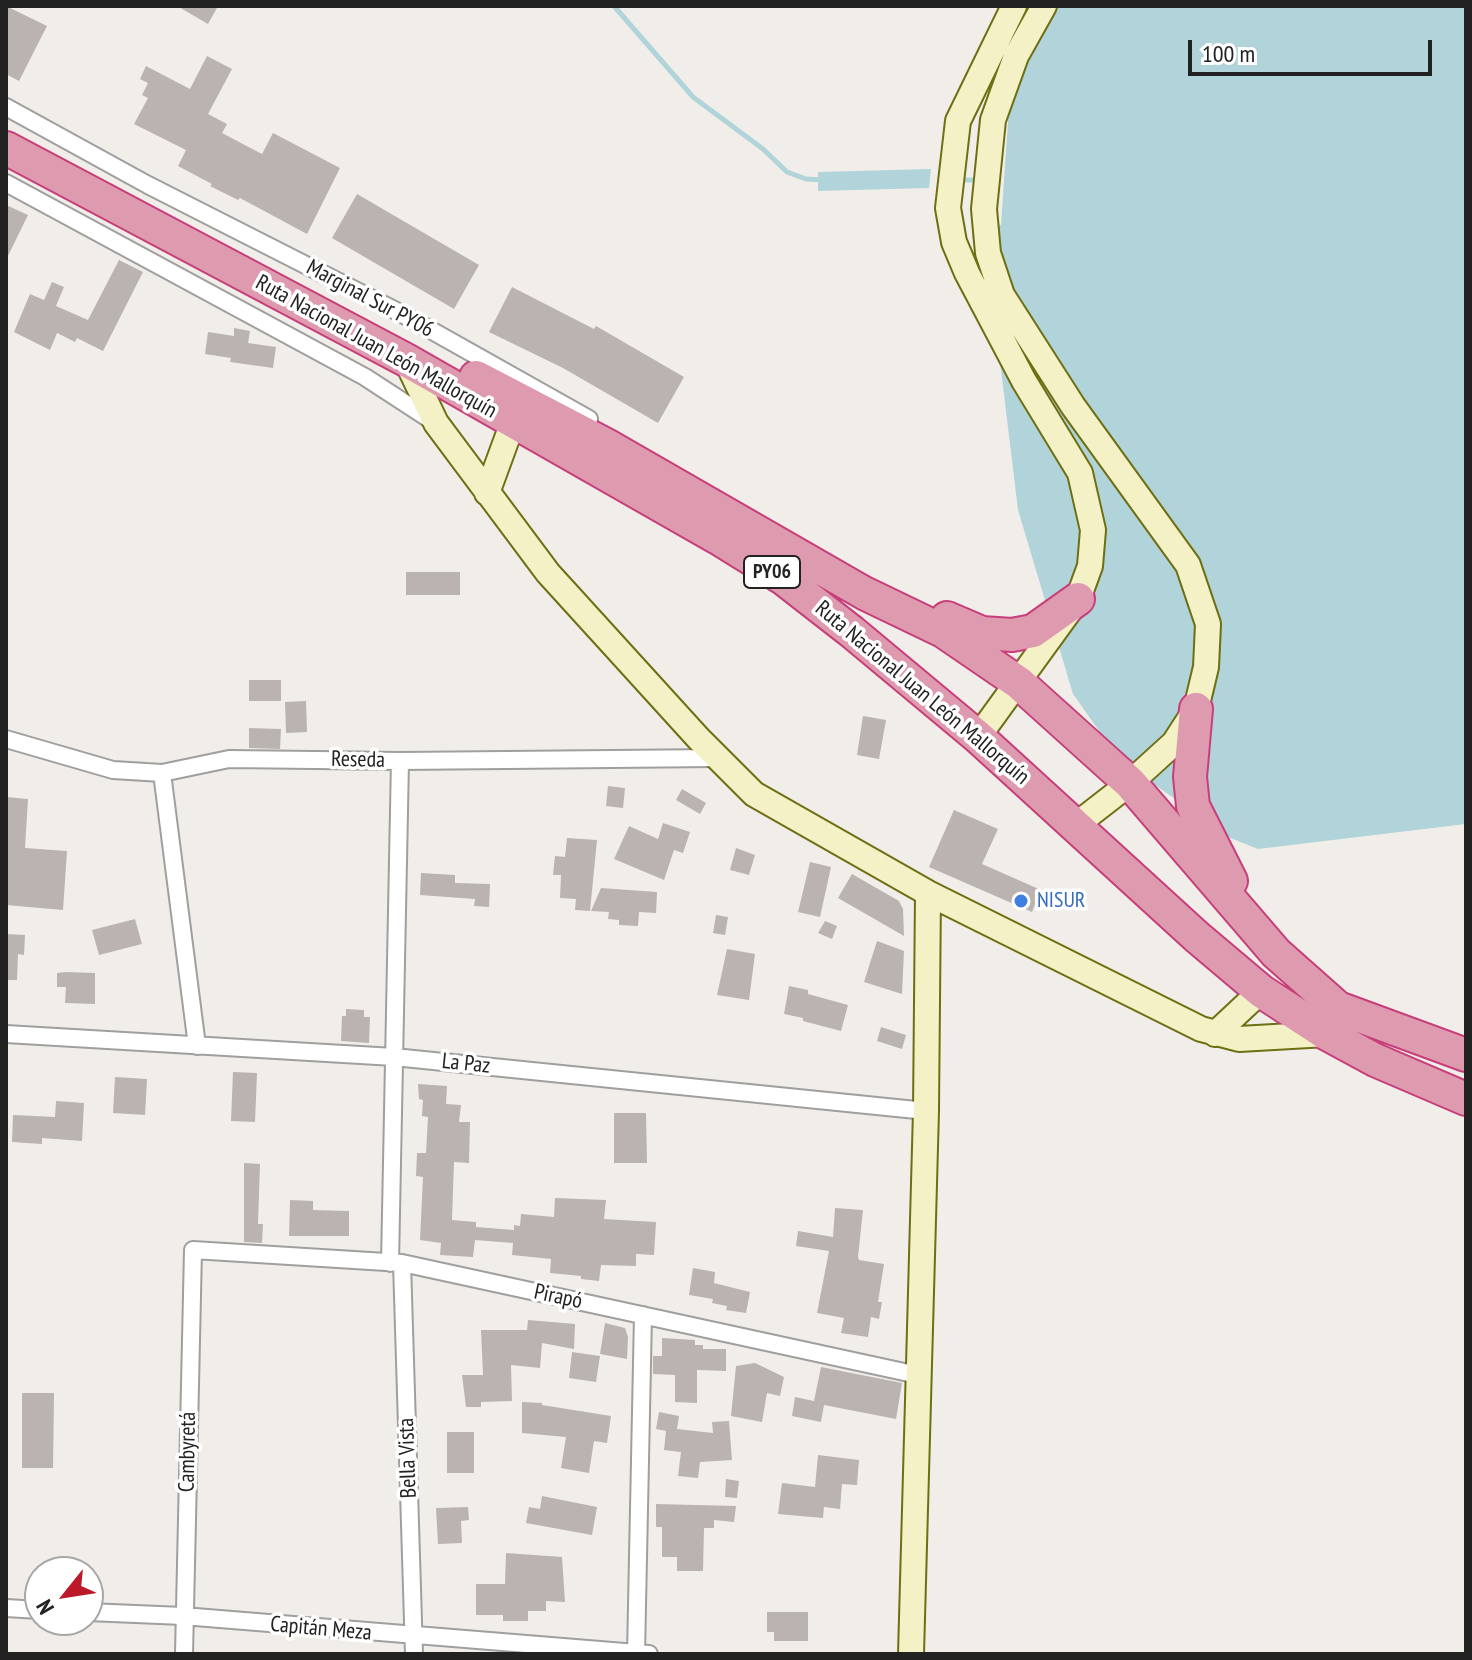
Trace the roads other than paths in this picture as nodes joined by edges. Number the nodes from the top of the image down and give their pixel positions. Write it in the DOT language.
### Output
graph roads {
  1 [pos="1014,6"];
  2 [pos="1044,6"];
  3 [pos="6,107"];
  4 [pos="6,128"];
  5 [pos="6,148"];
  6 [pos="6,183"];
  7 [pos="406,360"];
  8 [pos="515,411"];
  9 [pos="436,423"];
  10 [pos="487,493"];
  11 [pos="722,511"];
  12 [pos="823,569"];
  13 [pos="1078,599"];
  14 [pos="1019,683"];
  15 [pos="1196,709"];
  16 [pos="978,737"];
  17 [pos="6,739"];
  18 [pos="717,758"];
  19 [pos="400,761"];
  20 [pos="162,773"];
  21 [pos="1130,783"];
  22 [pos="1076,825"];
  23 [pos="928,893"];
  24 [pos="1258,934"];
  25 [pos="1261,991"];
  26 [pos="1332,1021"];
  27 [pos="6,1034"];
  28 [pos="1215,1034"];
  29 [pos="197,1046"];
  30 [pos="1466,1055"];
  31 [pos="394,1057"];
  32 [pos="1466,1099"];
  33 [pos="926,1111"];
  34 [pos="193,1250"];
  35 [pos="396,1263"];
  36 [pos="643,1315"];
  37 [pos="918,1375"];
  38 [pos="104,1613"];
  39 [pos="183,1616"];
  40 [pos="414,1646"];
  41 [pos="184,1654"];
  42 [pos="636,1654"];
  43 [pos="649,1654"];
  44 [pos="911,1654"];
  1 -- 13 [label="main road"];
  2 -- 15 [label="main road"];
  3 -- 11 [label="street, Marginal Sur PY06"];
  4 -- 8 [label="highway, Ruta Nacional Juan León Mallorquín / PY06"];
  5 -- 7 [label="highway, Ruta Nacional Juan León Mallorquín / PY06"];
  6 -- 9 [label="street"];
  7 -- 8 [label="highway, Ruta Nacional Juan León Mallorquín / PY06"];
  7 -- 9 [label="main road"];
  8 -- 10 [label="main road"];
  8 -- 11 [label="highway, Ruta Nacional Juan León Mallorquín / PY06"];
  8 -- 16 [label="highway, Ruta Nacional Juan León Mallorquín / PY06"];
  9 -- 10 [label="main road"];
  10 -- 18 [label="main road"];
  11 -- 12 [label="highway, Ruta Nacional Juan León Mallorquín / PY06"];
  12 -- 13 [label="highway"];
  12 -- 14 [label="highway, Ruta Nacional Juan León Mallorquín / PY06"];
  13 -- 14 [label="main road"];
  14 -- 16 [label="main road"];
  14 -- 21 [label="highway, Ruta Nacional Juan León Mallorquín / PY06"];
  15 -- 21 [label="main road"];
  15 -- 24 [label="highway"];
  16 -- 22 [label="highway, Ruta Nacional Juan León Mallorquín / PY06"];
  17 -- 20 [label="street, Reseda"];
  18 -- 19 [label="street, Reseda"];
  18 -- 23 [label="main road"];
  19 -- 20 [label="street, Reseda"];
  19 -- 31 [label="street, Bella Vista"];
  20 -- 29 [label="street"];
  21 -- 22 [label="main road"];
  21 -- 24 [label="highway, Ruta Nacional Juan León Mallorquín / PY06"];
  22 -- 25 [label="highway, Ruta Nacional Juan León Mallorquín / PY06"];
  23 -- 28 [label="main road"];
  23 -- 33 [label="main road"];
  24 -- 26 [label="highway, Ruta Nacional Juan León Mallorquín / PY06"];
  25 -- 26 [label="highway"];
  25 -- 28 [label="main road"];
  26 -- 28 [label="main road"];
  26 -- 30 [label="highway, Ruta Nacional Juan León Mallorquín / PY06"];
  26 -- 32 [label="highway, Ruta Nacional Juan León Mallorquín / PY06"];
  27 -- 29 [label="street, La Paz"];
  29 -- 31 [label="street, La Paz"];
  31 -- 33 [label="street, La Paz"];
  31 -- 35 [label="street, Bella Vista"];
  33 -- 37 [label="main road"];
  34 -- 35 [label="street, Pirapó"];
  34 -- 39 [label="street, Cambyretá"];
  35 -- 36 [label="street, Pirapó"];
  35 -- 40 [label="street, Bella Vista"];
  36 -- 37 [label="street, Pirapó"];
  36 -- 42 [label="street"];
  37 -- 44 [label="main road"];
  38 -- 39 [label="street, Capitán Meza"];
  39 -- 40 [label="street, Capitán Meza"];
  39 -- 41 [label="street, Cambyretá"];
  40 -- 42 [label="street, Capitán Meza"];
  42 -- 43 [label="street, Capitán Meza"];
}
